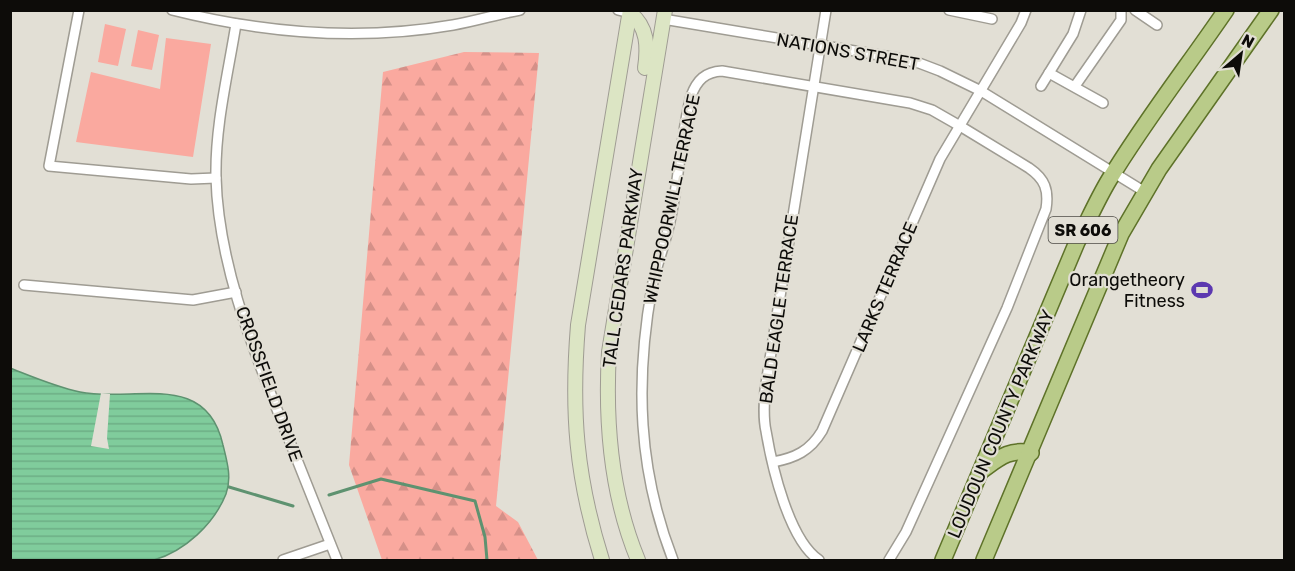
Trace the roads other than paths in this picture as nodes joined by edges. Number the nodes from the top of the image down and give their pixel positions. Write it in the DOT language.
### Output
graph roads {
  1 [pos="79,10"];
  2 [pos="172,10"];
  3 [pos="520,10"];
  4 [pos="826,10"];
  5 [pos="949,10"];
  6 [pos="1026,10"];
  7 [pos="1081,10"];
  8 [pos="1121,10"];
  9 [pos="1135,10"];
  10 [pos="1226,10"];
  11 [pos="1271,10"];
  12 [pos="626,12"];
  13 [pos="660,13"];
  14 [pos="973,13"];
  15 [pos="992,19"];
  16 [pos="236,24"];
  17 [pos="1157,25"];
  18 [pos="820,46"];
  19 [pos="1050,73"];
  20 [pos="1041,86"];
  21 [pos="1075,86"];
  22 [pos="813,87"];
  23 [pos="981,91"];
  24 [pos="1103,103"];
  25 [pos="648,105"];
  26 [pos="960,126"];
  27 [pos="1113,173"];
  28 [pos="216,178"];
  29 [pos="1145,192"];
  30 [pos="24,285"];
  31 [pos="236,292"];
  32 [pos="1031,453"];
  33 [pos="773,462"];
  34 [pos="981,471"];
  35 [pos="330,544"];
  36 [pos="283,561"];
  37 [pos="337,561"];
  38 [pos="602,561"];
  39 [pos="638,561"];
  40 [pos="673,561"];
  41 [pos="819,561"];
  42 [pos="889,561"];
  43 [pos="943,561"];
  44 [pos="984,561"];
  1 -- 28 [label="street"];
  2 -- 16 [label="street"];
  3 -- 16 [label="street"];
  4 -- 18 [label="street, BALD EAGLE TERRACE"];
  5 -- 14 [label="street"];
  6 -- 23 [label="street, LARKS TERRACE"];
  7 -- 19 [label="street"];
  8 -- 21 [label="street"];
  9 -- 17 [label="street"];
  10 -- 27 [label="main road, LOUDOUN COUNTY PARKWAY / SR 606"];
  11 -- 29 [label="main road, LOUDOUN COUNTY PARKWAY / SR 606"];
  12 -- 25 [label="main road"];
  12 -- 38 [label="main road, TALL CEDARS PARKWAY"];
  13 -- 18 [label="street, NATIONS STREET"];
  13 -- 25 [label="main road, TALL CEDARS PARKWAY"];
  14 -- 15 [label="street"];
  16 -- 28 [label="street, CROSSFIELD DRIVE"];
  18 -- 22 [label="street, BALD EAGLE TERRACE"];
  18 -- 23 [label="street, NATIONS STREET"];
  19 -- 20 [label="street"];
  19 -- 21 [label="street"];
  21 -- 24 [label="street"];
  22 -- 26 [label="street, WHIPPOORWILL TERRACE"];
  22 -- 33 [label="street, BALD EAGLE TERRACE"];
  22 -- 40 [label="street, WHIPPOORWILL TERRACE"];
  23 -- 26 [label="street, LARKS TERRACE"];
  23 -- 27 [label="street, NATIONS STREET"];
  25 -- 39 [label="main road, TALL CEDARS PARKWAY"];
  26 -- 33 [label="street, LARKS TERRACE"];
  26 -- 42 [label="street, WHIPPOORWILL TERRACE"];
  27 -- 29 [label="street, NATIONS STREET"];
  27 -- 34 [label="main road, LOUDOUN COUNTY PARKWAY / SR 606"];
  28 -- 31 [label="street, CROSSFIELD DRIVE"];
  29 -- 32 [label="main road, LOUDOUN COUNTY PARKWAY / SR 606"];
  30 -- 31 [label="street"];
  31 -- 35 [label="street, CROSSFIELD DRIVE"];
  32 -- 34 [label="main road"];
  32 -- 44 [label="main road, LOUDOUN COUNTY PARKWAY / SR 606"];
  33 -- 41 [label="street, BALD EAGLE TERRACE"];
  34 -- 43 [label="main road, LOUDOUN COUNTY PARKWAY / SR 606"];
  35 -- 36 [label="street"];
  35 -- 37 [label="street, CROSSFIELD DRIVE"];
}
